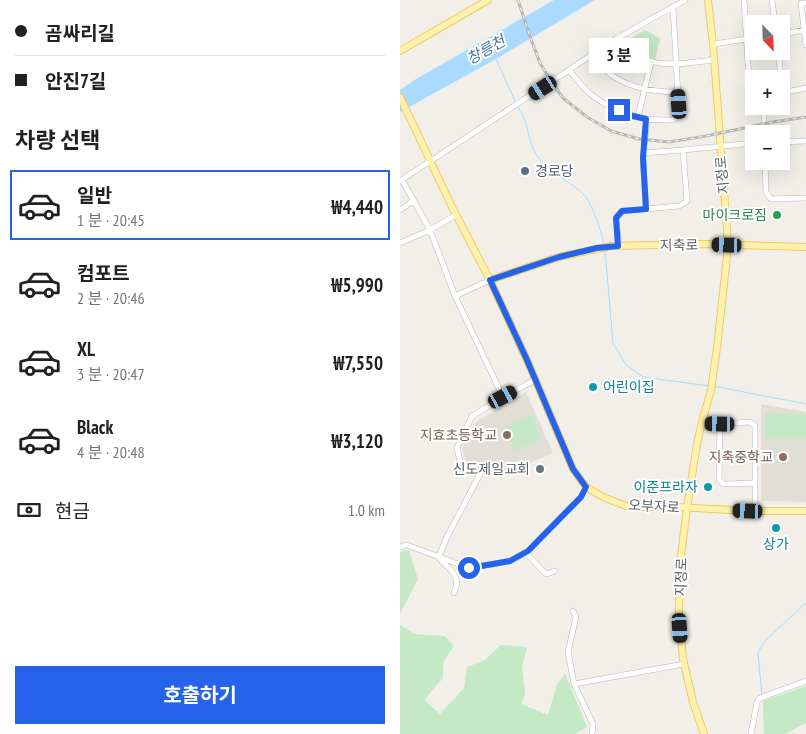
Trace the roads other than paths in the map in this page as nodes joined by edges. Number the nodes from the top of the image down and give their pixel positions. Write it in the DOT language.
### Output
graph roads {
  1 [pos="488,0"];
  2 [pos="684,0"];
  3 [pos="708,0"];
  4 [pos="744,0"];
  5 [pos="772,0"];
  6 [pos="802,2"];
  7 [pos="673,7"];
  8 [pos="774,15"];
  9 [pos="745,20"];
  10 [pos="805,30"];
  11 [pos="790,32"];
  12 [pos="616,39"];
  13 [pos="745,39"];
  14 [pos="713,44"];
  15 [pos="806,46"];
  16 [pos="400,51"];
  17 [pos="591,56"];
  18 [pos="714,60"];
  19 [pos="650,62"];
  20 [pos="676,63"];
  21 [pos="569,70"];
  22 [pos="644,88"];
  23 [pos="806,88"];
  24 [pos="790,91"];
  25 [pos="678,92"];
  26 [pos="400,97"];
  27 [pos="638,117"];
  28 [pos="646,119"];
  29 [pos="806,141"];
  30 [pos="790,142"];
  31 [pos="745,144"];
  32 [pos="720,147"];
  33 [pos="683,150"];
  34 [pos="643,153"];
  35 [pos="431,161"];
  36 [pos="765,170"];
  37 [pos="401,180"];
  38 [pos="806,198"];
  39 [pos="414,200"];
  40 [pos="646,209"];
  41 [pos="400,210"];
  42 [pos="456,215"];
  43 [pos="430,230"];
  44 [pos="400,242"];
  45 [pos="727,245"];
  46 [pos="615,246"];
  47 [pos="806,247"];
  48 [pos="490,280"];
  49 [pos="455,296"];
  50 [pos="535,380"];
  51 [pos="503,397"];
  52 [pos="702,422"];
  53 [pos="720,424"];
  54 [pos="754,483"];
  55 [pos="586,487"];
  56 [pos="687,508"];
  57 [pos="755,511"];
  58 [pos="806,511"];
  59 [pos="400,547"];
  60 [pos="528,551"];
  61 [pos="439,556"];
  62 [pos="555,571"];
  63 [pos="454,593"];
  64 [pos="573,611"];
  65 [pos="684,664"];
  66 [pos="806,681"];
  67 [pos="574,684"];
  68 [pos="592,734"];
  69 [pos="704,734"];
  70 [pos="751,734"];
  1 -- 16 [label="main road"];
  2 -- 7 [label="street"];
  3 -- 14 [label="main road, 지정로"];
  4 -- 9 [label="street"];
  5 -- 8 [label="street"];
  6 -- 10 [label="street"];
  7 -- 12 [label="street"];
  7 -- 20 [label="street"];
  10 -- 11 [label="street"];
  10 -- 15 [label="street"];
  12 -- 17 [label="street"];
  12 -- 19 [label="street"];
  13 -- 14 [label="street"];
  14 -- 18 [label="main road, 지정로"];
  17 -- 21 [label="street"];
  17 -- 22 [label="street"];
  18 -- 20 [label="street"];
  18 -- 32 [label="main road, 지정로"];
  19 -- 20 [label="street"];
  19 -- 22 [label="street"];
  20 -- 25 [label="street"];
  21 -- 27 [label="street"];
  21 -- 35 [label="street"];
  22 -- 25 [label="street"];
  22 -- 27 [label="street"];
  23 -- 24 [label="street"];
  25 -- 28 [label="street"];
  26 -- 35 [label="main road, 오부자로"];
  27 -- 28 [label="street"];
  28 -- 34 [label="street"];
  29 -- 30 [label="street"];
  31 -- 32 [label="street"];
  32 -- 33 [label="street"];
  32 -- 45 [label="main road, 지정로"];
  33 -- 34 [label="street"];
  33 -- 40 [label="street"];
  34 -- 40 [label="street"];
  35 -- 37 [label="street"];
  35 -- 42 [label="main road, 오부자로"];
  36 -- 38 [label="street"];
  37 -- 39 [label="street"];
  39 -- 41 [label="street"];
  39 -- 43 [label="street"];
  40 -- 46 [label="street"];
  42 -- 43 [label="street"];
  42 -- 48 [label="main road, 오부자로"];
  43 -- 44 [label="street"];
  43 -- 49 [label="street"];
  45 -- 46 [label="main road, 지축로"];
  45 -- 47 [label="main road, 지축로"];
  45 -- 52 [label="main road, 지정로"];
  46 -- 48 [label="main road, 지축로"];
  48 -- 49 [label="street"];
  48 -- 50 [label="main road, 오부자로"];
  49 -- 51 [label="street"];
  50 -- 51 [label="street"];
  50 -- 55 [label="main road, 오부자로"];
  51 -- 61 [label="street"];
  52 -- 53 [label="street"];
  52 -- 56 [label="main road, 지정로"];
  53 -- 54 [label="street"];
  53 -- 54 [label="street"];
  54 -- 57 [label="street"];
  55 -- 56 [label="main road, 오부자로"];
  55 -- 60 [label="street"];
  56 -- 57 [label="main road, 오부자로"];
  56 -- 65 [label="main road, 지정로"];
  57 -- 58 [label="main road, 오부자로"];
  59 -- 61 [label="street"];
  60 -- 61 [label="street"];
  60 -- 62 [label="street"];
  61 -- 63 [label="street"];
  64 -- 67 [label="street"];
  65 -- 67 [label="street"];
  65 -- 69 [label="main road, 지정로"];
  66 -- 70 [label="street"];
  67 -- 68 [label="street"];
}
